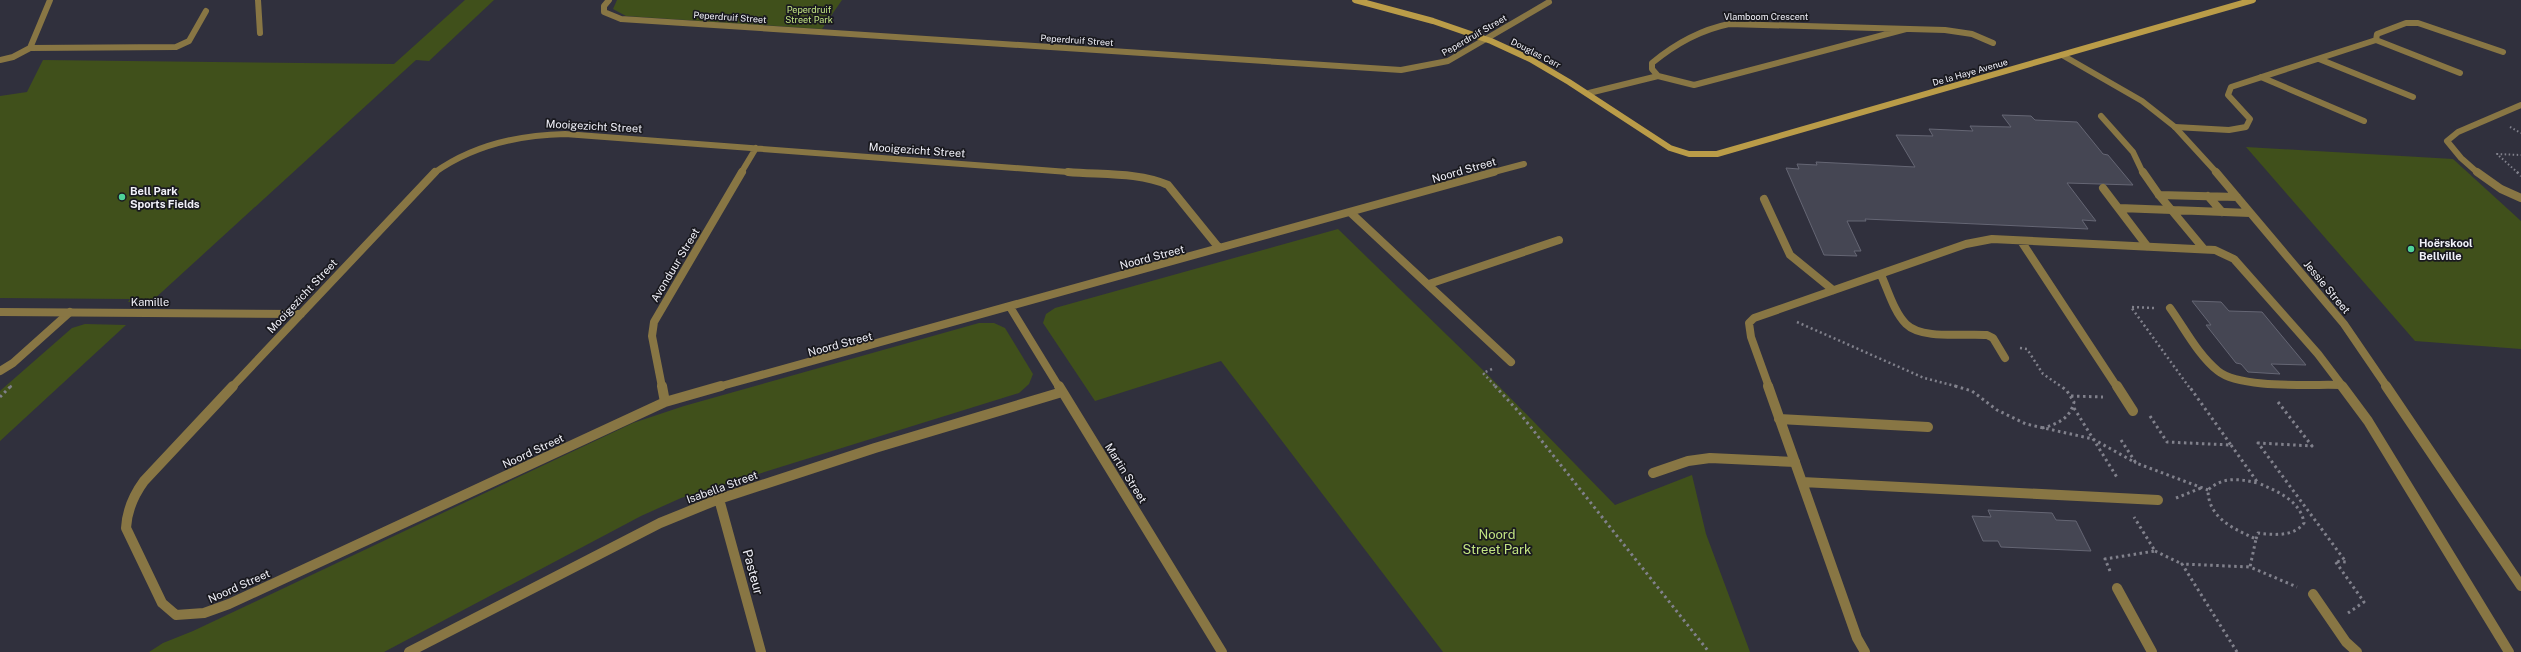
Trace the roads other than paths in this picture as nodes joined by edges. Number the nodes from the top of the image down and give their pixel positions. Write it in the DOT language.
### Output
graph roads {
  1 [pos="50,0"];
  2 [pos="258,0"];
  3 [pos="608,0"];
  4 [pos="1355,0"];
  5 [pos="2253,0"];
  6 [pos="1549,2"];
  7 [pos="206,11"];
  8 [pos="1906,29"];
  9 [pos="260,33"];
  10 [pos="1485,39"];
  11 [pos="2376,40"];
  12 [pos="1993,43"];
  13 [pos="30,48"];
  14 [pos="2503,52"];
  15 [pos="2062,55"];
  16 [pos="2319,59"];
  17 [pos="0,60"];
  18 [pos="2460,73"];
  19 [pos="1658,76"];
  20 [pos="2262,77"];
  21 [pos="1589,93"];
  22 [pos="2413,96"];
  23 [pos="2521,105"];
  24 [pos="2101,116"];
  25 [pos="2364,121"];
  26 [pos="2175,127"];
  27 [pos="756,148"];
  28 [pos="1692,155"];
  29 [pos="1524,164"];
  30 [pos="2103,188"];
  31 [pos="2159,195"];
  32 [pos="2208,196"];
  33 [pos="2237,197"];
  34 [pos="2521,198"];
  35 [pos="1764,199"];
  36 [pos="2119,208"];
  37 [pos="2172,210"];
  38 [pos="2222,212"];
  39 [pos="1352,213"];
  40 [pos="2250,213"];
  41 [pos="1559,240"];
  42 [pos="2021,241"];
  43 [pos="2147,246"];
  44 [pos="2203,248"];
  45 [pos="1220,250"];
  46 [pos="1881,275"];
  47 [pos="1429,284"];
  48 [pos="1833,290"];
  49 [pos="1010,307"];
  50 [pos="2170,308"];
  51 [pos="0,312"];
  52 [pos="70,312"];
  53 [pos="301,314"];
  54 [pos="2005,358"];
  55 [pos="1511,362"];
  56 [pos="0,371"];
  57 [pos="2341,385"];
  58 [pos="1062,392"];
  59 [pos="665,402"];
  60 [pos="2133,410"];
  61 [pos="1779,419"];
  62 [pos="1928,426"];
  63 [pos="1795,462"];
  64 [pos="1653,473"];
  65 [pos="1802,482"];
  66 [pos="719,499"];
  67 [pos="2158,500"];
  68 [pos="2521,586"];
  69 [pos="2117,588"];
  70 [pos="2313,594"];
  71 [pos="187,616"];
  72 [pos="409,652"];
  73 [pos="761,652"];
  74 [pos="1222,652"];
  75 [pos="1865,652"];
  76 [pos="2152,652"];
  77 [pos="2357,652"];
  78 [pos="2509,652"];
  1 -- 13 [label="street"];
  2 -- 9 [label="street"];
  3 -- 10 [label="street, Peperdruif Street"];
  4 -- 10 [label="street, Douglas Carr"];
  5 -- 15 [label="street, De la Haye Avenue"];
  6 -- 10 [label="street, Peperdruif Street"];
  7 -- 13 [label="street"];
  8 -- 12 [label="street, Vlamboom Crescent"];
  8 -- 19 [label="street, Vlamboom Crescent"];
  8 -- 19 [label="street, Vlamboom Crescent"];
  10 -- 21 [label="street, Douglas Carr"];
  11 -- 14 [label="street"];
  11 -- 16 [label="street"];
  11 -- 18 [label="street"];
  13 -- 17 [label="street"];
  15 -- 26 [label="street, Jessie Street"];
  15 -- 28 [label="street, De la Haye Avenue"];
  16 -- 20 [label="street"];
  16 -- 22 [label="street"];
  19 -- 21 [label="street, Vlamboom Crescent"];
  20 -- 25 [label="street"];
  20 -- 26 [label="street"];
  21 -- 28 [label="street, Douglas Carr"];
  23 -- 34 [label="street"];
  24 -- 31 [label="street"];
  26 -- 33 [label="street, Jessie Street"];
  27 -- 45 [label="street, Mooigezicht Street"];
  27 -- 53 [label="street, Mooigezicht Street"];
  27 -- 59 [label="street, Avonduur Street"];
  29 -- 39 [label="street, Noord Street"];
  30 -- 36 [label="street"];
  31 -- 32 [label="street"];
  31 -- 37 [label="street"];
  32 -- 33 [label="street"];
  32 -- 38 [label="street"];
  33 -- 40 [label="street, Jessie Street"];
  35 -- 48 [label="street"];
  36 -- 37 [label="street"];
  36 -- 43 [label="street"];
  37 -- 38 [label="street"];
  37 -- 44 [label="street"];
  38 -- 40 [label="street"];
  39 -- 45 [label="street, Noord Street"];
  39 -- 47 [label="street"];
  40 -- 68 [label="street, Jessie Street"];
  41 -- 47 [label="street"];
  42 -- 43 [label="street"];
  42 -- 46 [label="street"];
  42 -- 60 [label="street"];
  43 -- 44 [label="street"];
  44 -- 57 [label="street"];
  45 -- 49 [label="street, Noord Street"];
  46 -- 48 [label="street"];
  46 -- 54 [label="street"];
  47 -- 55 [label="street"];
  48 -- 61 [label="street"];
  49 -- 58 [label="street, Martin Street"];
  49 -- 59 [label="street, Noord Street"];
  50 -- 57 [label="street"];
  51 -- 52 [label="street, Kamille"];
  52 -- 53 [label="street, Kamille"];
  52 -- 56 [label="street"];
  53 -- 71 [label="street, Mooigezicht Street"];
  57 -- 78 [label="street"];
  58 -- 66 [label="street, Isabella Street"];
  58 -- 74 [label="street, Martin Street"];
  59 -- 71 [label="street, Noord Street"];
  61 -- 62 [label="street"];
  61 -- 63 [label="street"];
  63 -- 64 [label="street"];
  63 -- 65 [label="street"];
  65 -- 67 [label="street"];
  65 -- 75 [label="street"];
  66 -- 72 [label="street, Isabella Street"];
  66 -- 73 [label="street, Pasteur"];
  69 -- 76 [label="street"];
  70 -- 77 [label="street"];
}
